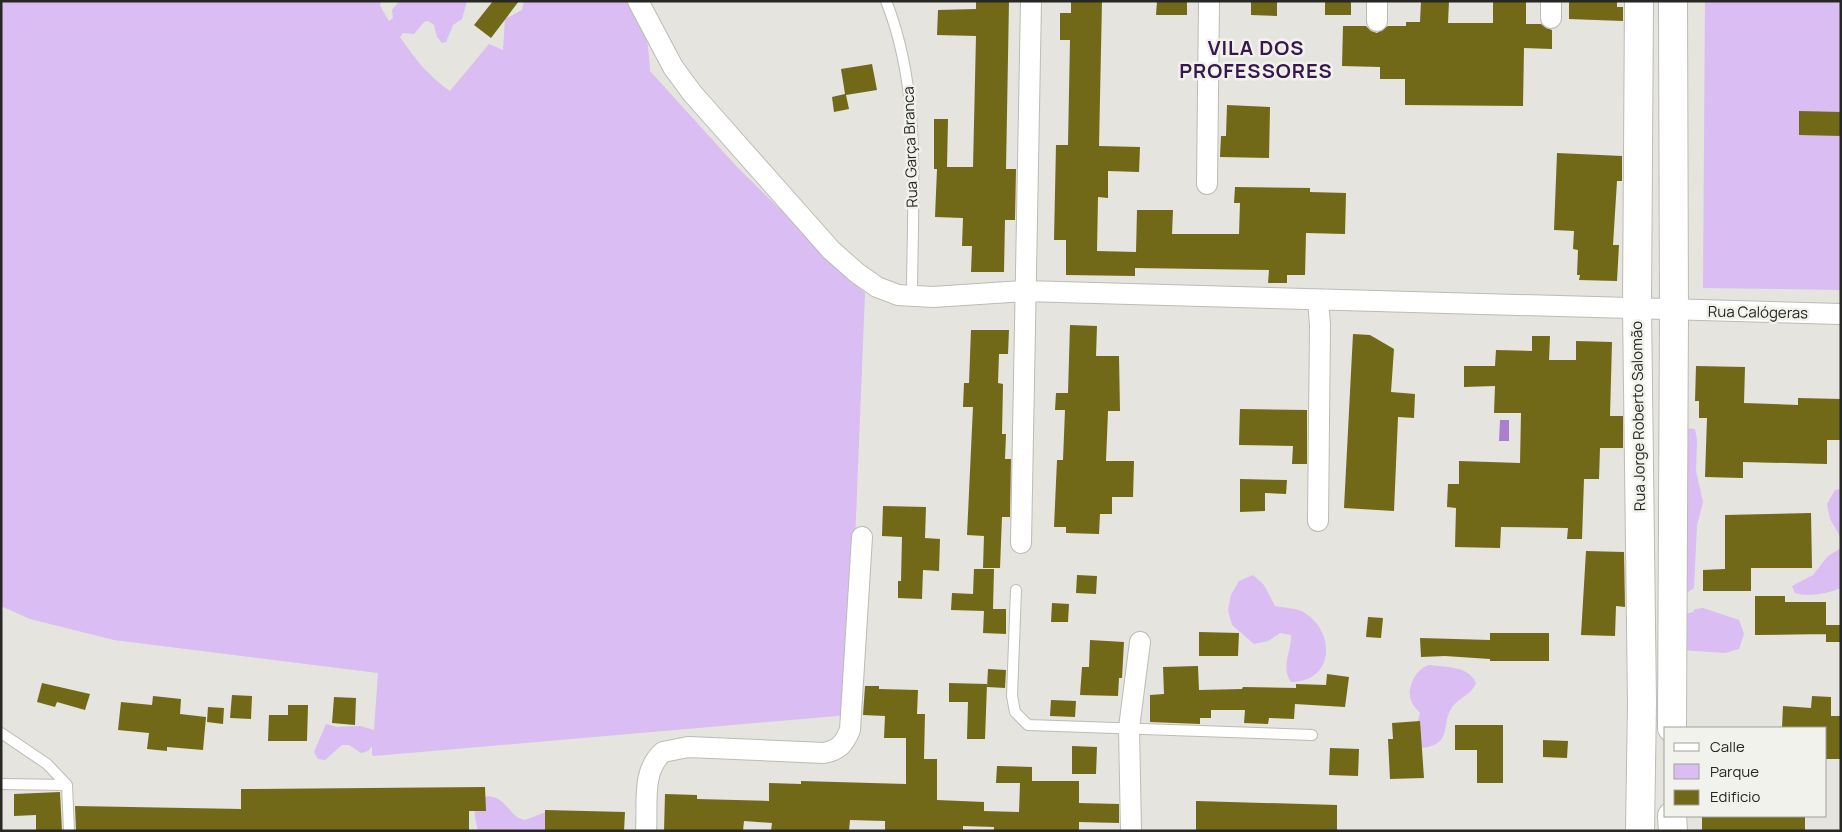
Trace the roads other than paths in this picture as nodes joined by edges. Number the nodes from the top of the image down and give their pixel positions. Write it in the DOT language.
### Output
graph roads {
  1 [pos="638,1"];
  2 [pos="886,1"];
  3 [pos="1031,1"];
  4 [pos="1209,1"];
  5 [pos="1639,1"];
  6 [pos="1673,1"];
  7 [pos="1207,184"];
  8 [pos="1024,291"];
  9 [pos="912,297"];
  10 [pos="1318,300"];
  11 [pos="1637,307"];
  12 [pos="1674,311"];
  13 [pos="1841,314"];
  14 [pos="1318,521"];
  15 [pos="862,537"];
  16 [pos="1021,543"];
  17 [pos="1016,590"];
  18 [pos="1140,642"];
  19 [pos="1642,703"];
  20 [pos="1672,716"];
  21 [pos="1129,728"];
  22 [pos="1,733"];
  23 [pos="1312,736"];
  24 [pos="1,784"];
  25 [pos="68,785"];
  26 [pos="1672,817"];
  27 [pos="69,831"];
  28 [pos="646,831"];
  29 [pos="1131,831"];
  30 [pos="1640,831"];
  31 [pos="1673,831"];
  1 -- 9 [label="street, Rua Calógeras"];
  2 -- 9 [label="lane, Rua Garça Branca"];
  3 -- 8 [label="street"];
  4 -- 7 [label="street"];
  5 -- 11 [label="main road, Rua Jorge Roberto Salomão"];
  6 -- 12 [label="main road"];
  8 -- 9 [label="street, Rua Calógeras"];
  8 -- 10 [label="street, Rua Calógeras"];
  8 -- 16 [label="street"];
  10 -- 11 [label="street, Rua Calógeras"];
  10 -- 14 [label="street"];
  11 -- 12 [label="street, Rua Calógeras"];
  11 -- 19 [label="main road, Rua Jorge Roberto Salomão"];
  12 -- 13 [label="street, Rua Calógeras"];
  12 -- 20 [label="main road"];
  15 -- 28 [label="street"];
  17 -- 21 [label="lane"];
  18 -- 21 [label="street"];
  19 -- 20 [label="main road"];
  19 -- 30 [label="main road, Rua Jorge Roberto Salomão"];
  21 -- 23 [label="lane"];
  21 -- 29 [label="street"];
  22 -- 25 [label="lane"];
  24 -- 25 [label="lane"];
  25 -- 27 [label="lane"];
  26 -- 31 [label="main road"];
}
